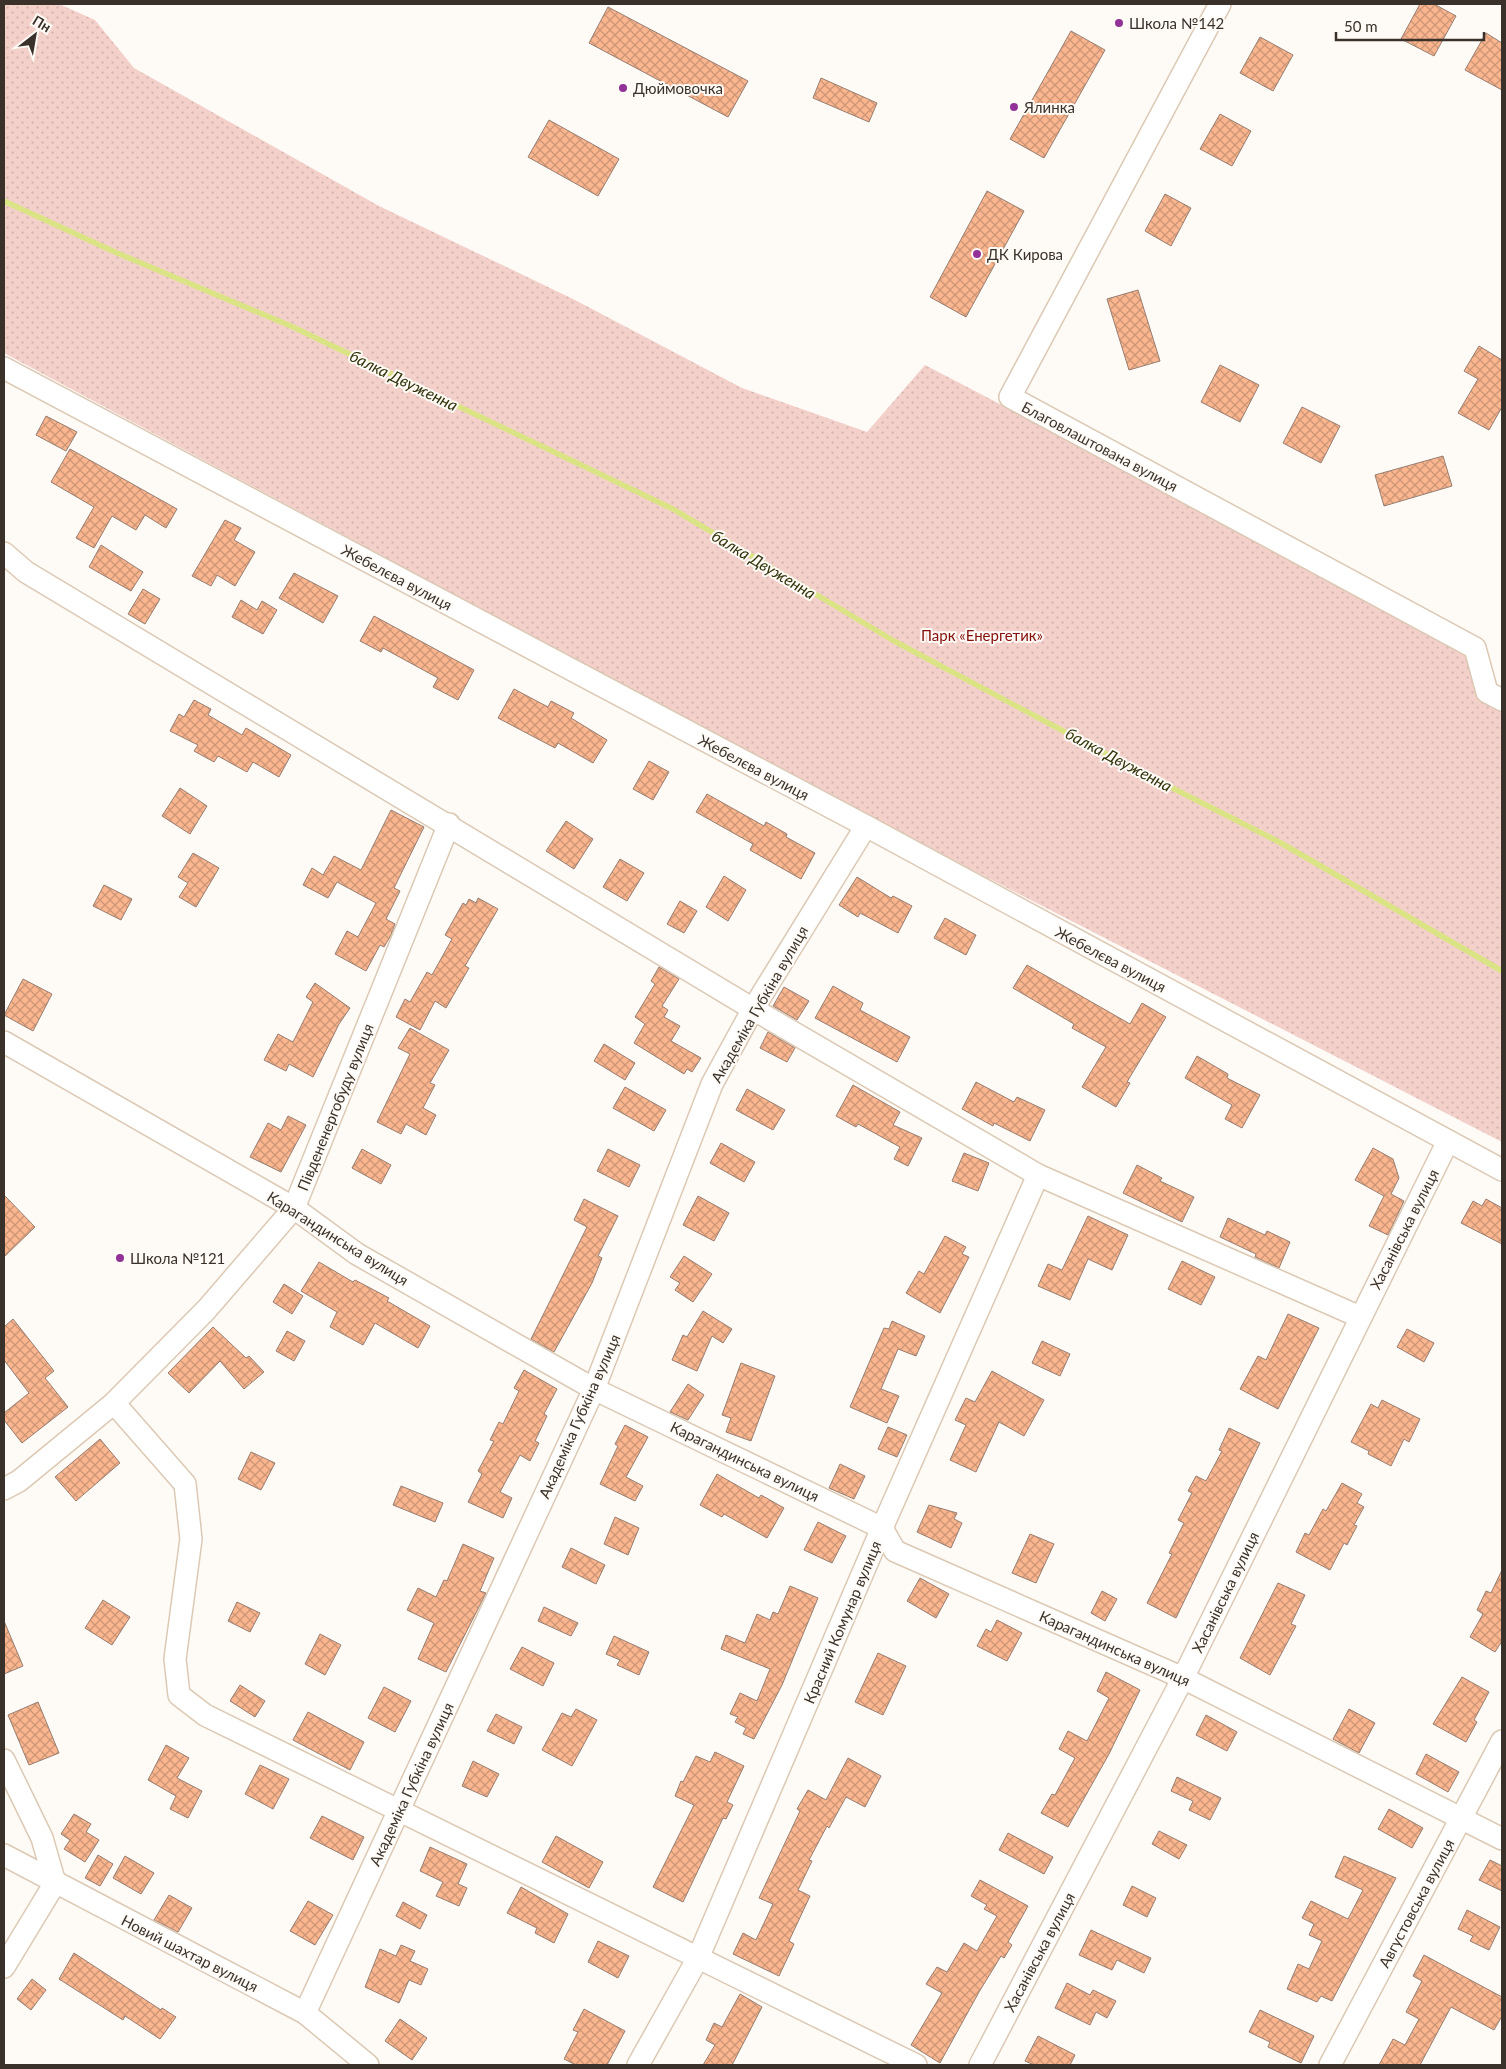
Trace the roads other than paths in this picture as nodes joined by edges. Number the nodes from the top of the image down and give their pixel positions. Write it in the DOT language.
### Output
graph roads {
  1 [pos="1220,4"];
  2 [pos="4,368"];
  3 [pos="4,553"];
  4 [pos="1502,700"];
  5 [pos="449,824"];
  6 [pos="866,826"];
  7 [pos="753,1009"];
  8 [pos="4,1042"];
  9 [pos="1448,1141"];
  10 [pos="1502,1170"];
  11 [pos="1038,1175"];
  12 [pos="294,1208"];
  13 [pos="1360,1316"];
  14 [pos="594,1388"];
  15 [pos="114,1403"];
  16 [pos="4,1489"];
  17 [pos="882,1528"];
  18 [pos="1183,1678"];
  19 [pos="1502,1741"];
  20 [pos="4,1760"];
  21 [pos="399,1811"];
  22 [pos="1462,1818"];
  23 [pos="1502,1839"];
  24 [pos="4,1855"];
  25 [pos="55,1883"];
  26 [pos="698,1958"];
  27 [pos="4,1967"];
  28 [pos="305,2013"];
  29 [pos="368,2065"];
  30 [pos="638,2065"];
  31 [pos="916,2065"];
  32 [pos="980,2065"];
  33 [pos="1330,2065"];
  1 -- 4 [label="street, Благовлаштована вулиця"];
  2 -- 6 [label="street, Жебелєва вулиця"];
  3 -- 5 [label="street"];
  5 -- 7 [label="street"];
  5 -- 12 [label="street, Південенергобуду вулиця"];
  6 -- 7 [label="street, Академіка Губкіна вулиця"];
  6 -- 9 [label="street, Жебелєва вулиця"];
  7 -- 11 [label="street"];
  7 -- 14 [label="street, Академіка Губкіна вулиця"];
  8 -- 12 [label="street, Карагандинська вулиця"];
  9 -- 10 [label="street, Жебелєва вулиця"];
  9 -- 13 [label="street, Хасанівська вулиця"];
  11 -- 13 [label="street"];
  11 -- 17 [label="street, Красний Комунар вулиця"];
  12 -- 14 [label="street, Карагандинська вулиця"];
  12 -- 15 [label="street, Південенергобуду вулиця"];
  13 -- 18 [label="street, Хасанівська вулиця"];
  14 -- 17 [label="street, Карагандинська вулиця"];
  14 -- 21 [label="street, Академіка Губкіна вулиця"];
  15 -- 16 [label="street, Південенергобуду вулиця"];
  15 -- 21 [label="street"];
  17 -- 18 [label="street, Карагандинська вулиця"];
  17 -- 26 [label="street, Красний Комунар вулиця"];
  18 -- 22 [label="street, Карагандинська вулиця"];
  18 -- 32 [label="street, Хасанівська вулиця"];
  19 -- 22 [label="street, Августовська вулиця"];
  20 -- 25 [label="street"];
  21 -- 26 [label="street"];
  21 -- 28 [label="street, Академіка Губкіна вулиця"];
  22 -- 23 [label="street, Карагандинська вулиця"];
  22 -- 33 [label="street, Августовська вулиця"];
  24 -- 25 [label="street, Новий шахтар вулиця"];
  25 -- 27 [label="street"];
  25 -- 28 [label="street, Новий шахтар вулиця"];
  26 -- 30 [label="street, Красний Комунар вулиця"];
  26 -- 31 [label="street"];
  28 -- 29 [label="street, Новий шахтар вулиця"];
}
